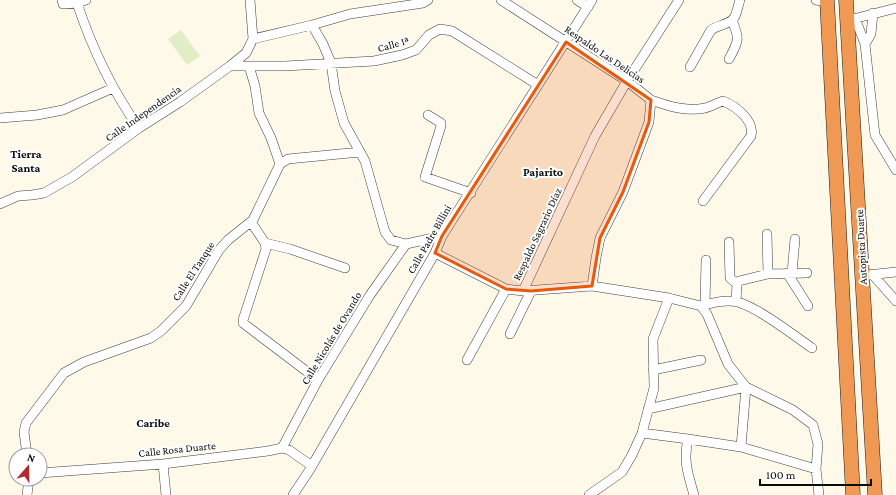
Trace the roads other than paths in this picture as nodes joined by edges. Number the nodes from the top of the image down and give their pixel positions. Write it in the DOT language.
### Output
graph roads {
  1 [pos="62,0"];
  2 [pos="250,0"];
  3 [pos="428,0"];
  4 [pos="500,0"];
  5 [pos="577,0"];
  6 [pos="679,0"];
  7 [pos="740,0"];
  8 [pos="846,0"];
  9 [pos="824,1"];
  10 [pos="81,2"];
  11 [pos="590,3"];
  12 [pos="896,8"];
  13 [pos="873,14"];
  14 [pos="851,19"];
  15 [pos="732,20"];
  16 [pos="312,25"];
  17 [pos="253,39"];
  18 [pos="566,42"];
  19 [pos="865,44"];
  20 [pos="729,59"];
  21 [pos="331,63"];
  22 [pos="230,66"];
  23 [pos="249,66"];
  24 [pos="690,67"];
  25 [pos="627,81"];
  26 [pos="538,85"];
  27 [pos="113,88"];
  28 [pos="651,100"];
  29 [pos="428,115"];
  30 [pos="0,118"];
  31 [pos="139,128"];
  32 [pos="360,152"];
  33 [pos="280,164"];
  34 [pos="896,170"];
  35 [pos="471,193"];
  36 [pos="703,201"];
  37 [pos="0,204"];
  38 [pos="251,222"];
  39 [pos="767,234"];
  40 [pos="442,236"];
  41 [pos="795,240"];
  42 [pos="729,242"];
  43 [pos="265,243"];
  44 [pos="406,244"];
  45 [pos="435,253"];
  46 [pos="706,260"];
  47 [pos="345,268"];
  48 [pos="896,272"];
  49 [pos="790,273"];
  50 [pos="768,274"];
  51 [pos="807,274"];
  52 [pos="842,275"];
  53 [pos="868,275"];
  54 [pos="736,284"];
  55 [pos="592,286"];
  56 [pos="506,289"];
  57 [pos="527,291"];
  58 [pos="669,298"];
  59 [pos="896,301"];
  60 [pos="736,302"];
  61 [pos="703,305"];
  62 [pos="808,306"];
  63 [pos="510,334"];
  64 [pos="812,348"];
  65 [pos="467,360"];
  66 [pos="701,360"];
  67 [pos="653,370"];
  68 [pos="318,380"];
  69 [pos="746,387"];
  70 [pos="648,409"];
  71 [pos="642,433"];
  72 [pos="688,439"];
  73 [pos="26,447"];
  74 [pos="741,447"];
  75 [pos="282,448"];
  76 [pos="162,464"];
  77 [pos="312,466"];
  78 [pos="816,469"];
  79 [pos="48,472"];
  80 [pos="166,495"];
  81 [pos="293,495"];
  82 [pos="589,495"];
  83 [pos="694,495"];
  84 [pos="819,495"];
  85 [pos="853,495"];
  86 [pos="875,495"];
  1 -- 10 [label="street"];
  2 -- 17 [label="street"];
  3 -- 16 [label="street"];
  4 -- 18 [label="street, Respaldo Las Delicias"];
  5 -- 11 [label="street"];
  6 -- 25 [label="street, Respaldo Sagrario Díaz"];
  7 -- 15 [label="street"];
  8 -- 14 [label="highway, Autopista Duarte"];
  9 -- 52 [label="highway, Autopista Duarte"];
  10 -- 27 [label="street"];
  11 -- 18 [label="street, Calle Padre Billini"];
  12 -- 13 [label="street"];
  13 -- 14 [label="street"];
  13 -- 19 [label="street"];
  14 -- 19 [label="street"];
  14 -- 53 [label="highway, Autopista Duarte"];
  15 -- 20 [label="street"];
  15 -- 24 [label="street"];
  16 -- 17 [label="street"];
  16 -- 21 [label="street"];
  17 -- 22 [label="street, Calle Independencia"];
  18 -- 25 [label="street, Respaldo Las Delicias"];
  18 -- 26 [label="street, Calle Padre Billini"];
  19 -- 34 [label="street"];
  21 -- 23 [label="street, Calle 1ª"];
  21 -- 26 [label="street, Calle 1ª"];
  21 -- 32 [label="street"];
  22 -- 23 [label="street, Calle 1ª"];
  22 -- 31 [label="street, Calle Independencia"];
  23 -- 33 [label="street"];
  25 -- 28 [label="street, Respaldo Las Delicias"];
  25 -- 57 [label="street, Respaldo Sagrario Díaz"];
  26 -- 35 [label="street, Calle Padre Billini"];
  27 -- 30 [label="street"];
  27 -- 31 [label="street"];
  28 -- 36 [label="street, Respaldo Las Delicias"];
  28 -- 55 [label="street"];
  29 -- 35 [label="street"];
  31 -- 37 [label="street, Calle Independencia"];
  32 -- 33 [label="street"];
  32 -- 44 [label="street"];
  33 -- 38 [label="street, Calle El Tanque"];
  35 -- 40 [label="street, Calle Padre Billini"];
  38 -- 43 [label="street"];
  38 -- 73 [label="street, Calle El Tanque"];
  39 -- 50 [label="street"];
  40 -- 44 [label="street"];
  40 -- 45 [label="street, Calle Padre Billini"];
  41 -- 49 [label="street"];
  42 -- 54 [label="street"];
  43 -- 47 [label="street"];
  43 -- 68 [label="street"];
  44 -- 68 [label="street, Calle Nicolás de Ovando"];
  45 -- 56 [label="street"];
  45 -- 77 [label="street, Calle Padre Billini"];
  46 -- 61 [label="street"];
  48 -- 53 [label="street"];
  49 -- 50 [label="street"];
  49 -- 51 [label="street"];
  49 -- 62 [label="street"];
  50 -- 54 [label="street"];
  52 -- 53 [label="highway"];
  52 -- 85 [label="highway, Autopista Duarte"];
  53 -- 59 [label="street"];
  53 -- 86 [label="highway, Autopista Duarte"];
  54 -- 60 [label="street"];
  55 -- 57 [label="street"];
  55 -- 58 [label="street"];
  56 -- 57 [label="street"];
  56 -- 65 [label="street"];
  57 -- 63 [label="street, Respaldo Sagrario Díaz"];
  58 -- 61 [label="street"];
  58 -- 67 [label="street"];
  60 -- 61 [label="street"];
  60 -- 64 [label="street"];
  61 -- 69 [label="street"];
  66 -- 67 [label="street"];
  67 -- 70 [label="street"];
  68 -- 75 [label="street, Calle Nicolás de Ovando"];
  69 -- 70 [label="street"];
  69 -- 74 [label="street"];
  69 -- 78 [label="street"];
  70 -- 71 [label="street"];
  71 -- 72 [label="street"];
  71 -- 82 [label="street"];
  72 -- 74 [label="street"];
  72 -- 83 [label="street"];
  74 -- 78 [label="street"];
  75 -- 76 [label="street, Calle Rosa Duarte"];
  75 -- 77 [label="street"];
  76 -- 79 [label="street, Calle Rosa Duarte"];
  76 -- 80 [label="street"];
  77 -- 81 [label="street, Calle Padre Billini"];
  78 -- 84 [label="street"];
}
